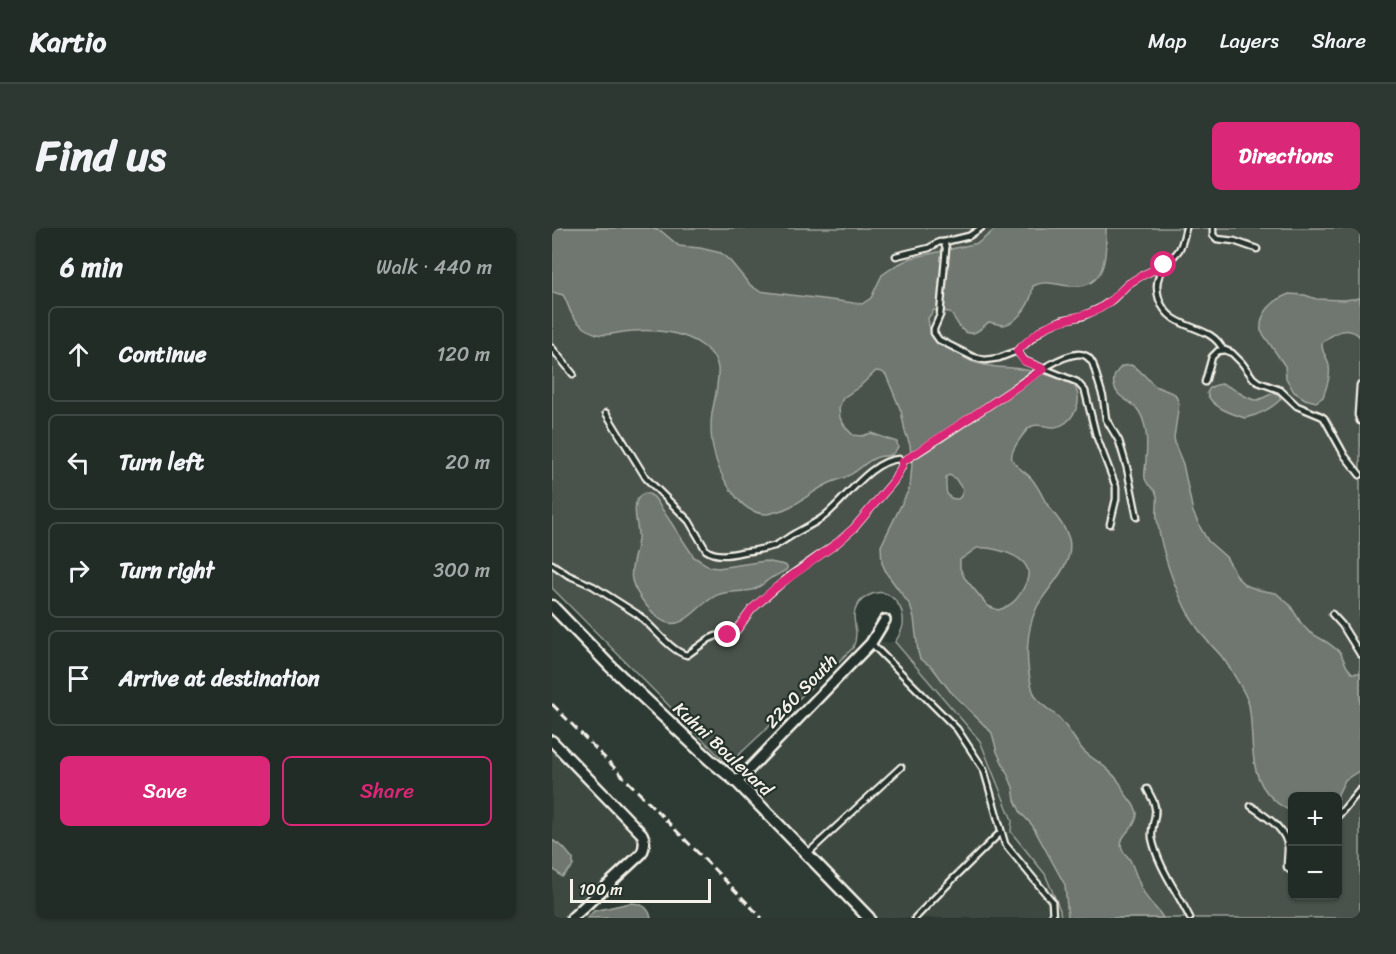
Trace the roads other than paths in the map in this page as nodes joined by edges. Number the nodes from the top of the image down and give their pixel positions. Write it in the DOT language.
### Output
graph roads {
  1 [pos="981,228"];
  2 [pos="1186,228"];
  3 [pos="1213,228"];
  4 [pos="945,245"];
  5 [pos="1257,249"];
  6 [pos="896,256"];
  7 [pos="1164,265"];
  8 [pos="1151,271"];
  9 [pos="1158,277"];
  10 [pos="552,348"];
  11 [pos="1223,350"];
  12 [pos="1017,351"];
  13 [pos="1041,370"];
  14 [pos="573,374"];
  15 [pos="1205,382"];
  16 [pos="1360,385"];
  17 [pos="606,412"];
  18 [pos="1360,421"];
  19 [pos="902,462"];
  20 [pos="1360,475"];
  21 [pos="1137,517"];
  22 [pos="1110,524"];
  23 [pos="552,564"];
  24 [pos="552,606"];
  25 [pos="1332,615"];
  26 [pos="885,620"];
  27 [pos="871,643"];
  28 [pos="1360,654"];
  29 [pos="552,741"];
  30 [pos="901,767"];
  31 [pos="737,782"];
  32 [pos="1147,789"];
  33 [pos="1360,790"];
  34 [pos="1251,806"];
  35 [pos="1342,811"];
  36 [pos="1001,832"];
  37 [pos="1288,846"];
  38 [pos="1288,846"];
  39 [pos="807,854"];
  40 [pos="1288,868"];
  41 [pos="572,918"];
  42 [pos="869,918"];
  43 [pos="915,918"];
  44 [pos="1053,918"];
  45 [pos="1190,918"];
  1 -- 4 [label="lane"];
  2 -- 7 [label="lane"];
  3 -- 5 [label="lane"];
  4 -- 6 [label="lane"];
  4 -- 12 [label="lane"];
  7 -- 8 [label="lane"];
  7 -- 9 [label="lane"];
  8 -- 9 [label="lane"];
  8 -- 12 [label="lane"];
  9 -- 11 [label="lane"];
  10 -- 14 [label="lane"];
  11 -- 15 [label="lane"];
  11 -- 20 [label="lane"];
  12 -- 13 [label="lane"];
  13 -- 19 [label="lane"];
  13 -- 21 [label="lane"];
  13 -- 22 [label="lane"];
  16 -- 18 [label="lane"];
  17 -- 19 [label="lane"];
  19 -- 23 [label="lane"];
  24 -- 31 [label="street, Kuhni Boulevard"];
  25 -- 28 [label="lane"];
  26 -- 27 [label="street, 2260 South"];
  27 -- 31 [label="street, 2260 South"];
  27 -- 36 [label="lane"];
  29 -- 41 [label="street"];
  30 -- 39 [label="lane"];
  31 -- 39 [label="street, Kuhni Boulevard"];
  32 -- 45 [label="lane"];
  33 -- 35 [label="lane"];
  34 -- 37 [label="lane"];
  36 -- 43 [label="lane"];
  36 -- 44 [label="lane"];
  38 -- 40 [label="lane"];
  39 -- 42 [label="street, Kuhni Boulevard"];
}
